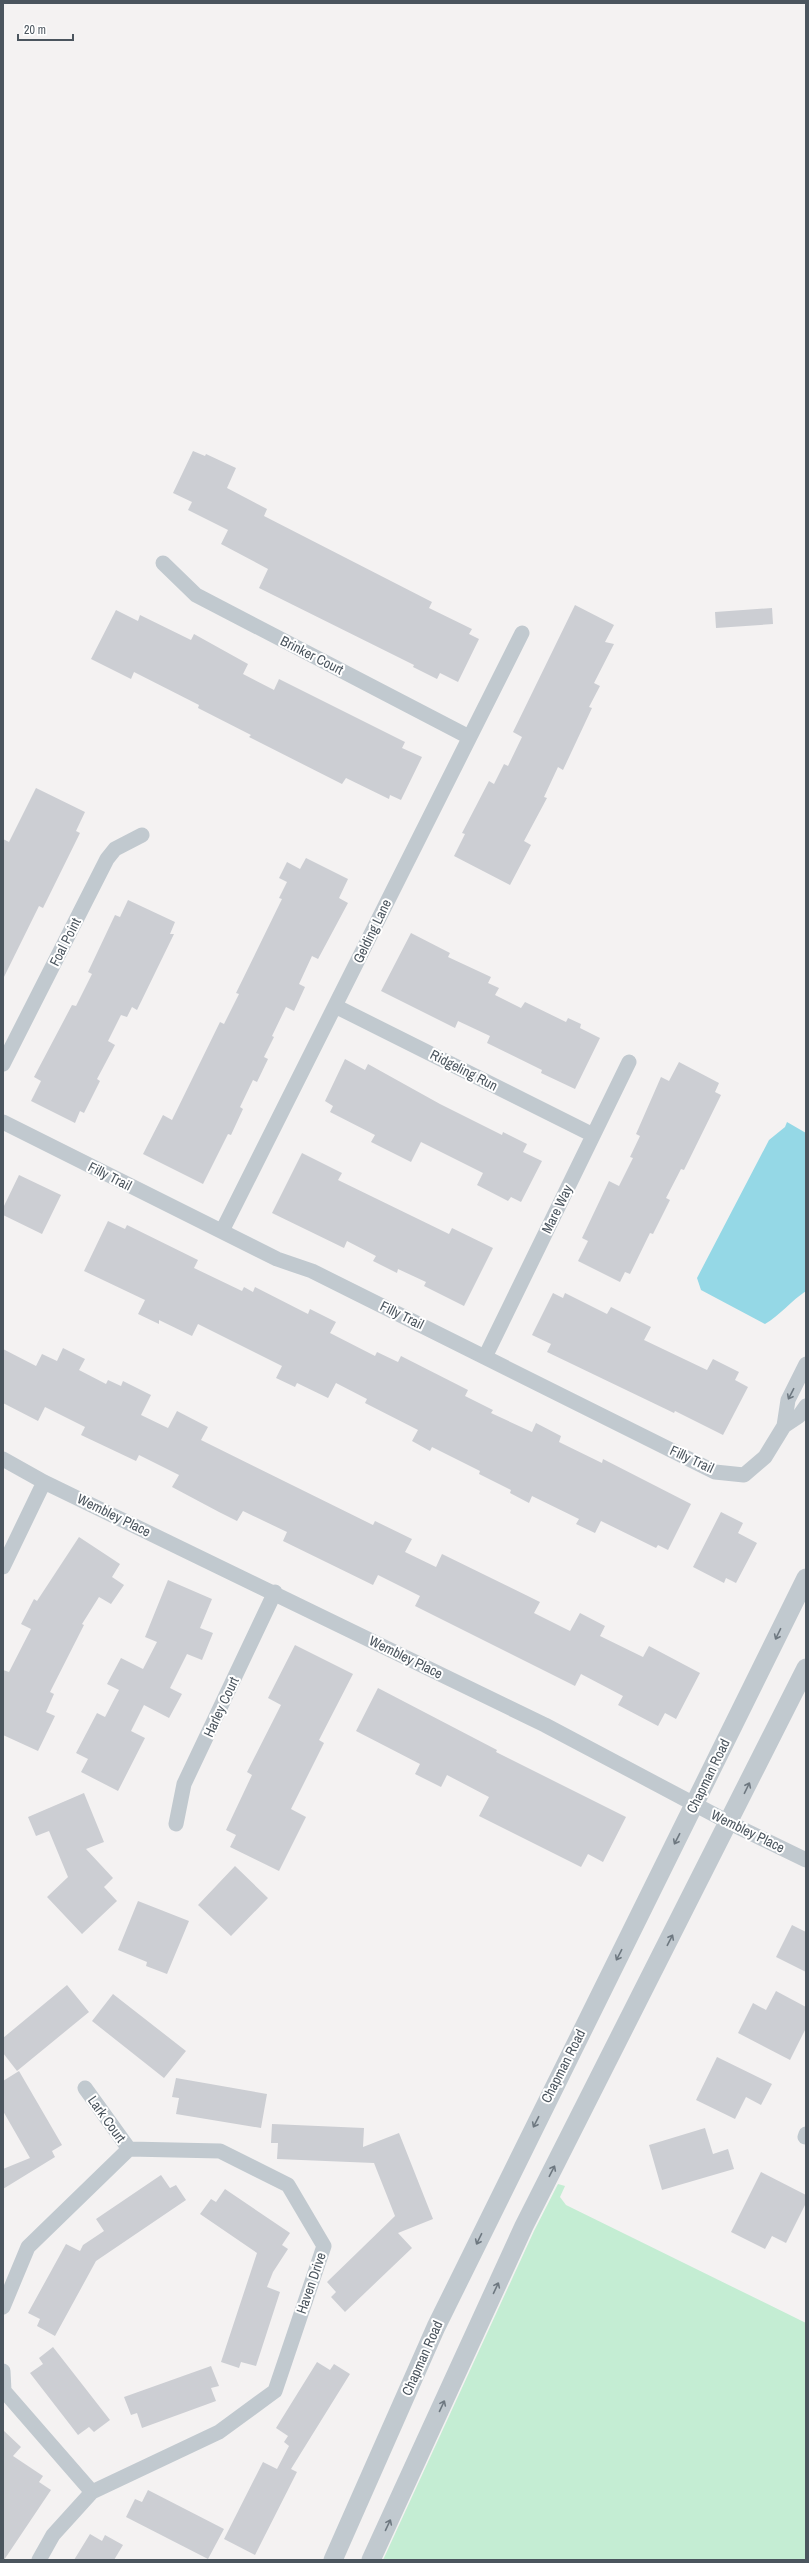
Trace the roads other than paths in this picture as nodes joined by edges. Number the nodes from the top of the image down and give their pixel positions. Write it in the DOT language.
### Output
graph roads {
  1 [pos="163,564"];
  2 [pos="522,633"];
  3 [pos="469,737"];
  4 [pos="142,835"];
  5 [pos="335,1006"];
  6 [pos="629,1062"];
  7 [pos="3,1064"];
  8 [pos="3,1122"];
  9 [pos="593,1135"];
  10 [pos="222,1231"];
  11 [pos="485,1357"];
  12 [pos="806,1364"];
  13 [pos="806,1406"];
  14 [pos="784,1426"];
  15 [pos="3,1459"];
  16 [pos="44,1482"];
  17 [pos="3,1567"];
  18 [pos="806,1578"];
  19 [pos="275,1592"];
  20 [pos="806,1668"];
  21 [pos="694,1804"];
  22 [pos="730,1823"];
  23 [pos="176,1824"];
  24 [pos="806,1860"];
  25 [pos="85,2088"];
  26 [pos="129,2148"];
  27 [pos="3,2307"];
  28 [pos="3,2371"];
  29 [pos="4,2391"];
  30 [pos="92,2492"];
  31 [pos="39,2560"];
  32 [pos="333,2560"];
  33 [pos="371,2560"];
  1 -- 3 [label="street, Brinker Court"];
  2 -- 3 [label="street, Gelding Lane"];
  3 -- 5 [label="street, Gelding Lane"];
  4 -- 7 [label="street, Foal Point"];
  5 -- 9 [label="street, Ridgeling Run"];
  5 -- 10 [label="street, Gelding Lane"];
  6 -- 9 [label="street, Mare Way"];
  8 -- 10 [label="street, Filly Trail"];
  9 -- 11 [label="street, Mare Way"];
  10 -- 11 [label="street, Filly Trail"];
  11 -- 14 [label="street, Filly Trail"];
  12 -- 14 [label="street, one-way"];
  13 -- 14 [label="street"];
  15 -- 16 [label="street, Wembley Place"];
  16 -- 17 [label="street"];
  16 -- 19 [label="street, Wembley Place"];
  18 -- 21 [label="street, Chapman Road, one-way"];
  19 -- 21 [label="street, Wembley Place"];
  19 -- 23 [label="street, Harley Court"];
  22 -- 20 [label="street, one-way"];
  21 -- 22 [label="street, Wembley Place"];
  21 -- 32 [label="street, Chapman Road, one-way"];
  22 -- 24 [label="street, Wembley Place"];
  33 -- 22 [label="street, one-way"];
  25 -- 26 [label="street, Lark Court"];
  26 -- 27 [label="street"];
  26 -- 30 [label="street, Haven Drive"];
  28 -- 29 [label="street"];
  29 -- 30 [label="street"];
  30 -- 31 [label="street, Haven Drive"];
}
